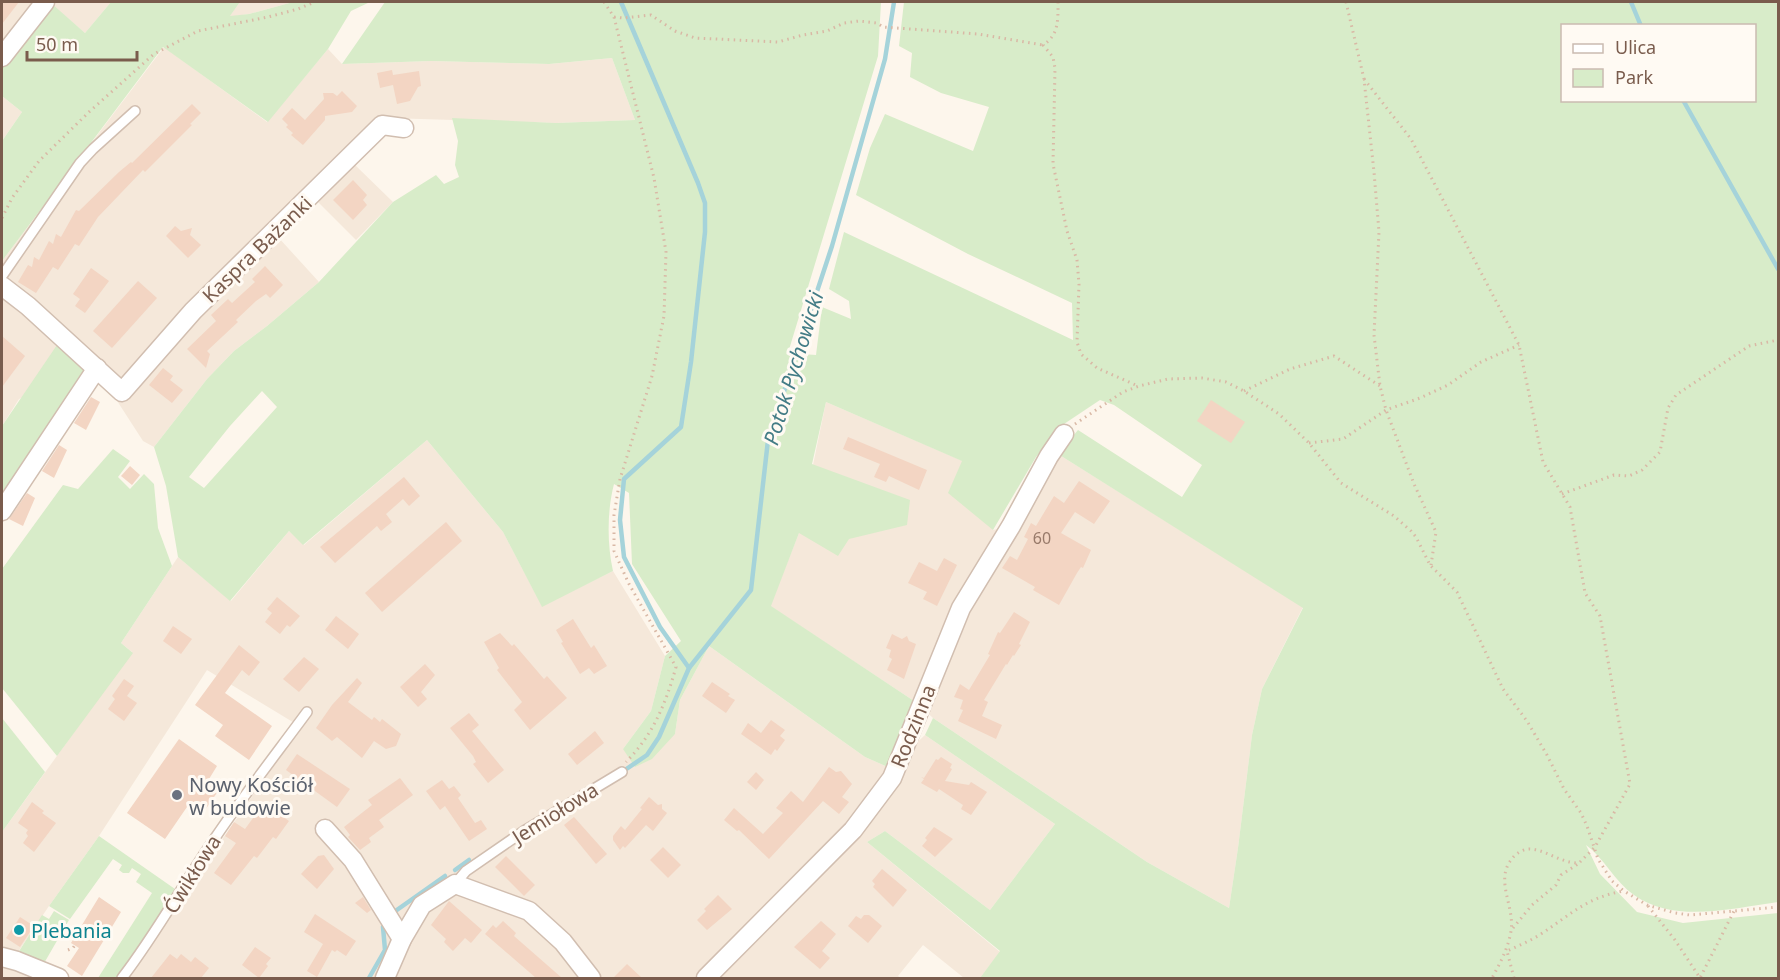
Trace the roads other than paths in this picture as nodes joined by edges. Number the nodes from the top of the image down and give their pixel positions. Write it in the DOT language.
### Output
graph roads {
  1 [pos="45,2"];
  2 [pos="2,57"];
  3 [pos="135,111"];
  4 [pos="404,128"];
  5 [pos="2,276"];
  6 [pos="5,296"];
  7 [pos="97,368"];
  8 [pos="1064,434"];
  9 [pos="2,511"];
  10 [pos="307,712"];
  11 [pos="621,769"];
  12 [pos="325,829"];
  13 [pos="461,878"];
  14 [pos="402,939"];
  15 [pos="2,957"];
  16 [pos="59,978"];
  17 [pos="122,978"];
  18 [pos="385,978"];
  19 [pos="591,978"];
  20 [pos="706,978"];
  1 -- 2 [label="street"];
  3 -- 5 [label="lane"];
  4 -- 7 [label="street, Kaspra Bażanki"];
  6 -- 7 [label="street"];
  7 -- 9 [label="street"];
  8 -- 20 [label="street, Rodzinna"];
  10 -- 17 [label="lane, Ćwikłowa"];
  11 -- 13 [label="lane, Jemiołowa"];
  12 -- 14 [label="street"];
  13 -- 14 [label="street"];
  13 -- 19 [label="street"];
  14 -- 18 [label="street"];
  15 -- 16 [label="street"];
}
